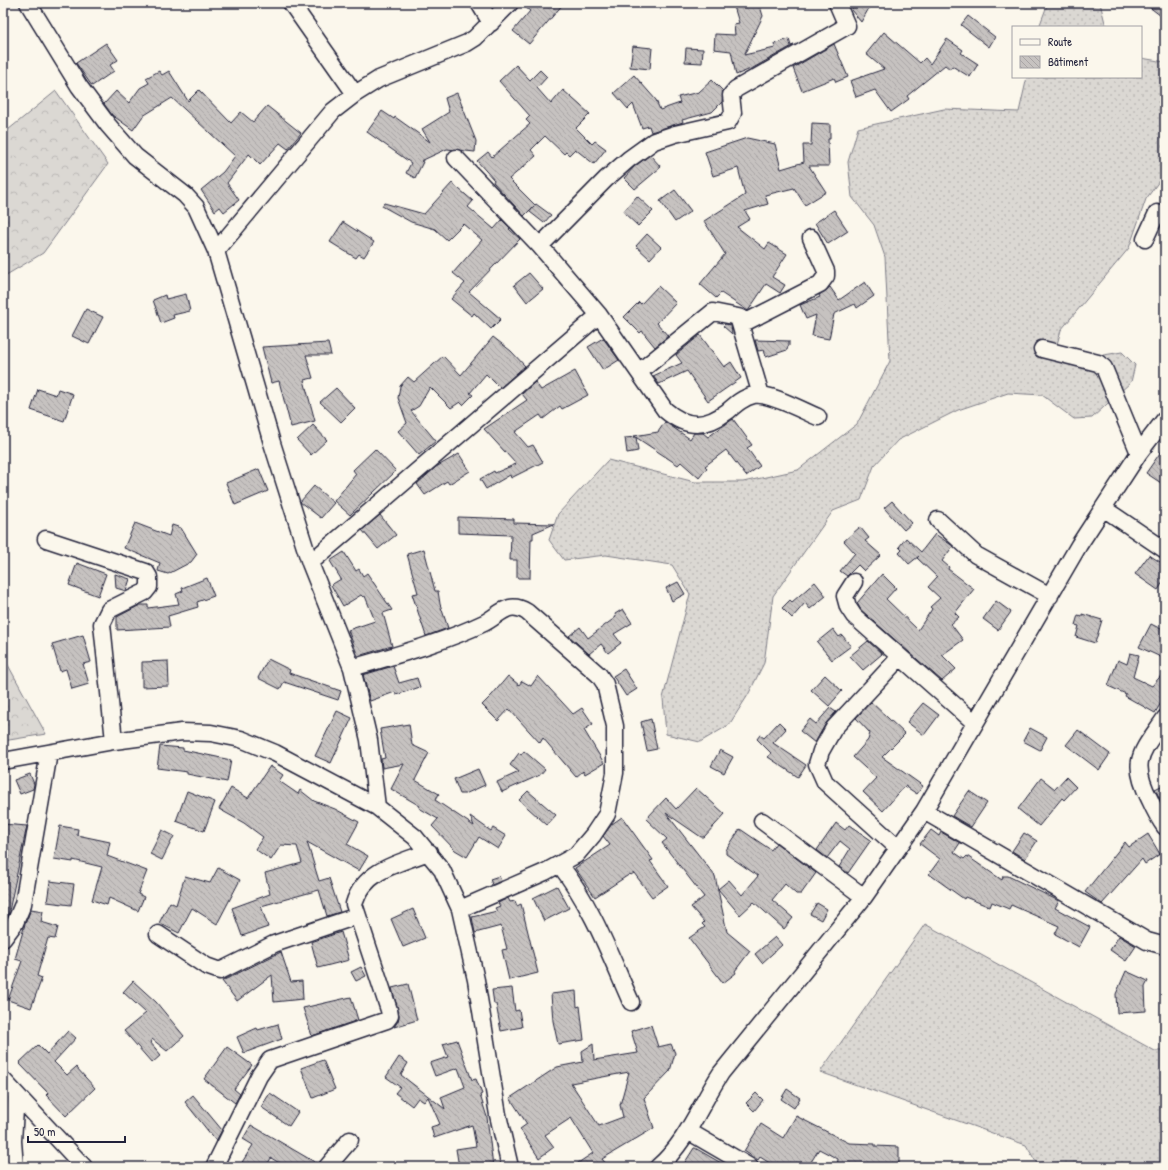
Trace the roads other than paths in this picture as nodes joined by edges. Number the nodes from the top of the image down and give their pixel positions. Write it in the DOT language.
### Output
graph roads {
  1 [pos="28,3"];
  2 [pos="291,3"];
  3 [pos="479,3"];
  4 [pos="510,3"];
  5 [pos="837,3"];
  6 [pos="491,23"];
  7 [pos="354,94"];
  8 [pos="456,158"];
  9 [pos="1165,216"];
  10 [pos="811,238"];
  11 [pos="1144,239"];
  12 [pos="540,246"];
  13 [pos="216,251"];
  14 [pos="599,315"];
  15 [pos="738,317"];
  16 [pos="1042,349"];
  17 [pos="639,372"];
  18 [pos="761,395"];
  19 [pos="818,417"];
  20 [pos="1165,419"];
  21 [pos="1139,453"];
  22 [pos="1103,508"];
  23 [pos="938,520"];
  24 [pos="46,539"];
  25 [pos="1165,550"];
  26 [pos="310,563"];
  27 [pos="854,582"];
  28 [pos="1050,596"];
  29 [pos="900,657"];
  30 [pos="352,668"];
  31 [pos="1165,718"];
  32 [pos="975,723"];
  33 [pos="114,741"];
  34 [pos="49,753"];
  35 [pos="3,761"];
  36 [pos="377,807"];
  37 [pos="924,811"];
  38 [pos="762,821"];
  39 [pos="1165,827"];
  40 [pos="898,848"];
  41 [pos="429,852"];
  42 [pos="560,865"];
  43 [pos="864,897"];
  44 [pos="460,909"];
  45 [pos="357,916"];
  46 [pos="158,934"];
  47 [pos="3,939"];
  48 [pos="1165,946"];
  49 [pos="631,1002"];
  50 [pos="3,1080"];
  51 [pos="16,1094"];
  52 [pos="688,1131"];
  53 [pos="350,1140"];
  54 [pos="15,1167"];
  55 [pos="84,1167"];
  56 [pos="214,1167"];
  57 [pos="327,1167"];
  58 [pos="510,1167"];
  59 [pos="658,1167"];
  60 [pos="750,1167"];
  1 -- 13 [label="street"];
  2 -- 7 [label="street"];
  3 -- 6 [label="street"];
  4 -- 6 [label="street"];
  5 -- 12 [label="street"];
  6 -- 7 [label="street"];
  7 -- 13 [label="street"];
  8 -- 12 [label="street"];
  9 -- 11 [label="street"];
  10 -- 15 [label="street"];
  12 -- 14 [label="street"];
  13 -- 26 [label="street"];
  14 -- 17 [label="street"];
  14 -- 26 [label="street"];
  15 -- 17 [label="street"];
  15 -- 18 [label="street"];
  16 -- 21 [label="street"];
  17 -- 18 [label="street"];
  18 -- 19 [label="street"];
  20 -- 21 [label="street"];
  21 -- 22 [label="street"];
  22 -- 25 [label="street"];
  22 -- 28 [label="street"];
  23 -- 28 [label="street"];
  24 -- 33 [label="street"];
  26 -- 30 [label="street"];
  27 -- 29 [label="street"];
  28 -- 32 [label="street"];
  29 -- 32 [label="street"];
  29 -- 40 [label="street"];
  30 -- 36 [label="street"];
  30 -- 42 [label="street"];
  31 -- 39 [label="street"];
  32 -- 37 [label="street"];
  33 -- 34 [label="street"];
  33 -- 36 [label="street"];
  34 -- 35 [label="street"];
  34 -- 47 [label="street"];
  36 -- 41 [label="street"];
  37 -- 40 [label="street"];
  37 -- 48 [label="street"];
  38 -- 43 [label="street"];
  40 -- 43 [label="street"];
  41 -- 44 [label="street"];
  41 -- 45 [label="street"];
  42 -- 44 [label="street"];
  42 -- 49 [label="street"];
  43 -- 52 [label="street"];
  44 -- 58 [label="street"];
  45 -- 46 [label="street"];
  45 -- 56 [label="street"];
  50 -- 51 [label="street"];
  51 -- 54 [label="street"];
  51 -- 55 [label="street"];
  52 -- 59 [label="street"];
  52 -- 60 [label="street"];
  53 -- 57 [label="street"];
}
